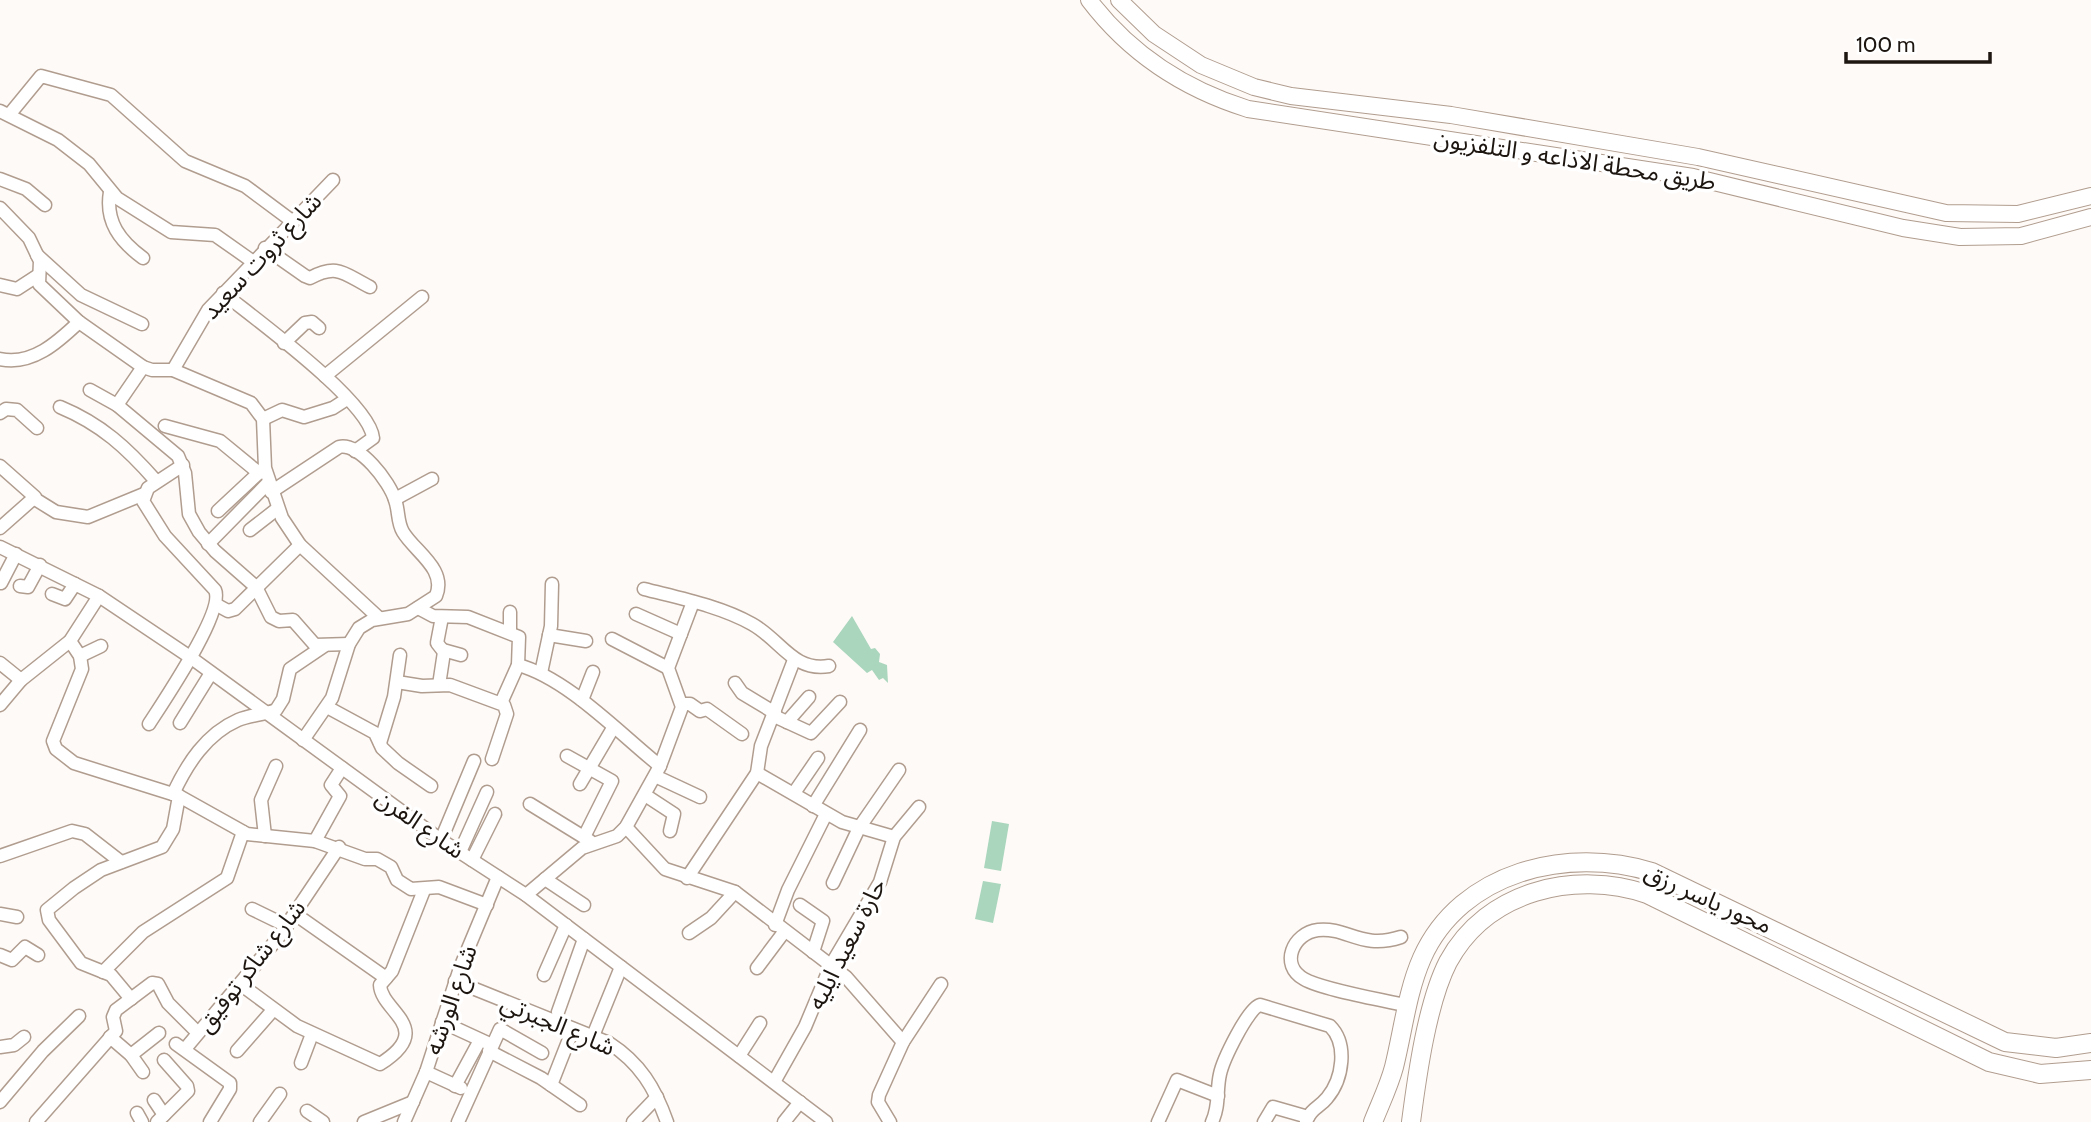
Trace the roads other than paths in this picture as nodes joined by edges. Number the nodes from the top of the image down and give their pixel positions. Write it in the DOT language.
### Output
graph roads {
  1 [pos="1089,0"];
  2 [pos="1119,0"];
  3 [pos="1225,76"];
  4 [pos="1215,98"];
  5 [pos="1391,107"];
  6 [pos="5,113"];
  7 [pos="1386,129"];
  8 [pos="1698,157"];
  9 [pos="1693,177"];
  10 [pos="0,179"];
  11 [pos="333,180"];
  12 [pos="110,192"];
  13 [pos="2091,196"];
  14 [pos="45,205"];
  15 [pos="0,208"];
  16 [pos="1946,213"];
  17 [pos="2091,217"];
  18 [pos="292,221"];
  19 [pos="1942,235"];
  20 [pos="265,248"];
  21 [pos="37,255"];
  22 [pos="143,258"];
  23 [pos="252,261"];
  24 [pos="37,275"];
  25 [pos="0,285"];
  26 [pos="370,287"];
  27 [pos="223,293"];
  28 [pos="422,297"];
  29 [pos="79,322"];
  30 [pos="142,324"];
  31 [pos="319,328"];
  32 [pos="284,343"];
  33 [pos="0,359"];
  34 [pos="143,367"];
  35 [pos="173,370"];
  36 [pos="325,376"];
  37 [pos="90,390"];
  38 [pos="347,399"];
  39 [pos="117,405"];
  40 [pos="60,407"];
  41 [pos="0,413"];
  42 [pos="263,419"];
  43 [pos="165,426"];
  44 [pos="37,428"];
  45 [pos="355,451"];
  46 [pos="183,465"];
  47 [pos="0,466"];
  48 [pos="265,479"];
  49 [pos="432,479"];
  50 [pos="156,481"];
  51 [pos="144,494"];
  52 [pos="34,499"];
  53 [pos="395,499"];
  54 [pos="277,509"];
  55 [pos="218,510"];
  56 [pos="0,528"];
  57 [pos="250,530"];
  58 [pos="208,544"];
  59 [pos="300,545"];
  60 [pos="0,547"];
  61 [pos="16,554"];
  62 [pos="40,565"];
  63 [pos="1,583"];
  64 [pos="75,584"];
  65 [pos="552,584"];
  66 [pos="20,586"];
  67 [pos="256,587"];
  68 [pos="644,589"];
  69 [pos="52,594"];
  70 [pos="99,596"];
  71 [pos="694,602"];
  72 [pos="217,605"];
  73 [pos="418,608"];
  74 [pos="510,612"];
  75 [pos="636,614"];
  76 [pos="442,617"];
  77 [pos="379,618"];
  78 [pos="510,631"];
  79 [pos="681,634"];
  80 [pos="549,635"];
  81 [pos="612,639"];
  82 [pos="70,640"];
  83 [pos="586,641"];
  84 [pos="349,644"];
  85 [pos="101,646"];
  86 [pos="324,646"];
  87 [pos="443,650"];
  88 [pos="400,655"];
  89 [pos="461,655"];
  90 [pos="80,656"];
  91 [pos="190,657"];
  92 [pos="794,660"];
  93 [pos="0,663"];
  94 [pos="519,666"];
  95 [pos="829,666"];
  96 [pos="668,668"];
  97 [pos="593,672"];
  98 [pos="211,673"];
  99 [pos="541,673"];
  100 [pos="21,680"];
  101 [pos="397,681"];
  102 [pos="735,683"];
  103 [pos="439,685"];
  104 [pos="809,697"];
  105 [pos="582,700"];
  106 [pos="840,702"];
  107 [pos="500,704"];
  108 [pos="682,704"];
  109 [pos="0,705"];
  110 [pos="327,707"];
  111 [pos="268,713"];
  112 [pos="774,714"];
  113 [pos="787,722"];
  114 [pos="180,723"];
  115 [pos="149,724"];
  116 [pos="613,728"];
  117 [pos="860,730"];
  118 [pos="741,734"];
  119 [pos="303,740"];
  120 [pos="380,743"];
  121 [pos="567,756"];
  122 [pos="818,758"];
  123 [pos="492,759"];
  124 [pos="474,761"];
  125 [pos="276,766"];
  126 [pos="342,768"];
  127 [pos="590,768"];
  128 [pos="899,770"];
  129 [pos="658,771"];
  130 [pos="757,773"];
  131 [pos="580,784"];
  132 [pos="431,786"];
  133 [pos="487,792"];
  134 [pos="794,793"];
  135 [pos="645,794"];
  136 [pos="176,795"];
  137 [pos="700,797"];
  138 [pos="530,804"];
  139 [pos="813,806"];
  140 [pos="919,807"];
  141 [pos="495,814"];
  142 [pos="826,814"];
  143 [pos="626,827"];
  144 [pos="859,828"];
  145 [pos="670,831"];
  146 [pos="243,832"];
  147 [pos="265,836"];
  148 [pos="894,837"];
  149 [pos="441,839"];
  150 [pos="589,840"];
  151 [pos="315,841"];
  152 [pos="339,847"];
  153 [pos="460,852"];
  154 [pos="0,856"];
  155 [pos="472,860"];
  156 [pos="121,862"];
  157 [pos="498,877"];
  158 [pos="687,878"];
  159 [pos="545,879"];
  160 [pos="833,883"];
  161 [pos="424,890"];
  162 [pos="735,892"];
  163 [pos="526,895"];
  164 [pos="487,905"];
  165 [pos="584,905"];
  166 [pos="800,905"];
  167 [pos="251,909"];
  168 [pos="0,914"];
  169 [pos="295,914"];
  170 [pos="17,917"];
  171 [pos="566,925"];
  172 [pos="287,926"];
  173 [pos="779,928"];
  174 [pos="689,933"];
  175 [pos="1401,937"];
  176 [pos="584,939"];
  177 [pos="813,952"];
  178 [pos="0,955"];
  179 [pos="38,955"];
  180 [pos="831,965"];
  181 [pos="621,967"];
  182 [pos="757,968"];
  183 [pos="103,972"];
  184 [pos="544,975"];
  185 [pos="386,978"];
  186 [pos="455,981"];
  187 [pos="240,984"];
  188 [pos="941,984"];
  189 [pos="131,999"];
  190 [pos="1408,1006"];
  191 [pos="273,1010"];
  192 [pos="558,1012"];
  193 [pos="79,1016"];
  194 [pos="442,1022"];
  195 [pos="760,1023"];
  196 [pos="573,1029"];
  197 [pos="197,1032"];
  198 [pos="159,1033"];
  199 [pos="312,1034"];
  200 [pos="593,1036"];
  201 [pos="24,1037"];
  202 [pos="110,1037"];
  203 [pos="903,1042"];
  204 [pos="2091,1043"];
  205 [pos="487,1045"];
  206 [pos="0,1047"];
  207 [pos="237,1051"];
  208 [pos="542,1054"];
  209 [pos="131,1055"];
  210 [pos="739,1056"];
  211 [pos="164,1060"];
  212 [pos="301,1063"];
  213 [pos="2091,1070"];
  214 [pos="143,1072"];
  215 [pos="426,1072"];
  216 [pos="774,1082"];
  217 [pos="551,1085"];
  218 [pos="455,1086"];
  219 [pos="3,1092"];
  220 [pos="471,1093"];
  221 [pos="280,1094"];
  222 [pos="1218,1096"];
  223 [pos="657,1097"];
  224 [pos="154,1100"];
  225 [pos="413,1102"];
  226 [pos="800,1102"];
  227 [pos="580,1105"];
  228 [pos="307,1111"];
  229 [pos="161,1118"];
  230 [pos="1411,1119"];
  231 [pos="1307,1120"];
  232 [pos="39,1121"];
  233 [pos="1373,1121"];
  234 [pos="210,1122"];
  235 [pos="260,1122"];
  236 [pos="323,1122"];
  237 [pos="364,1122"];
  238 [pos="404,1122"];
  239 [pos="458,1122"];
  240 [pos="633,1122"];
  241 [pos="667,1122"];
  242 [pos="784,1122"];
  243 [pos="826,1122"];
  244 [pos="890,1122"];
  245 [pos="1158,1122"];
  246 [pos="1212,1122"];
  247 [pos="1264,1122"];
  1 -- 4 [label="street, طريق محطة الاذاعه و التلفزيون"];
  2 -- 3 [label="street, طريق محطة الاذاعه و التلفزيون"];
  3 -- 4 [label="street"];
  3 -- 5 [label="street, طريق محطة الاذاعه و التلفزيون"];
  4 -- 7 [label="street, طريق محطة الاذاعه و التلفزيون"];
  5 -- 7 [label="street"];
  5 -- 8 [label="street, طريق محطة الاذاعه و التلفزيون"];
  6 -- 12 [label="street"];
  6 -- 18 [label="street"];
  7 -- 9 [label="street, طريق محطة الاذاعه و التلفزيون"];
  8 -- 9 [label="street"];
  8 -- 16 [label="street, طريق محطة الاذاعه و التلفزيون"];
  9 -- 19 [label="street, طريق محطة الاذاعه و التلفزيون"];
  10 -- 14 [label="street"];
  11 -- 18 [label="street, شارع ثروت سعيد"];
  12 -- 22 [label="street"];
  12 -- 23 [label="street"];
  13 -- 16 [label="street, طريق محطة الاذاعه و التلفزيون"];
  15 -- 21 [label="street"];
  16 -- 19 [label="street"];
  17 -- 19 [label="street, طريق محطة الاذاعه و التلفزيون"];
  18 -- 20 [label="street, شارع ثروت سعيد"];
  20 -- 23 [label="street, شارع ثروت سعيد"];
  20 -- 26 [label="street"];
  21 -- 24 [label="street"];
  21 -- 30 [label="street"];
  23 -- 27 [label="street, شارع ثروت سعيد"];
  24 -- 25 [label="street"];
  24 -- 29 [label="street"];
  27 -- 32 [label="street"];
  27 -- 35 [label="street, شارع ثروت سعيد"];
  28 -- 36 [label="street"];
  29 -- 33 [label="street"];
  29 -- 34 [label="street"];
  31 -- 32 [label="street"];
  32 -- 36 [label="street"];
  34 -- 35 [label="street"];
  34 -- 39 [label="street"];
  35 -- 42 [label="street"];
  36 -- 38 [label="street"];
  37 -- 39 [label="street"];
  38 -- 42 [label="street"];
  38 -- 45 [label="street"];
  39 -- 46 [label="street"];
  40 -- 50 [label="street"];
  41 -- 44 [label="street"];
  42 -- 48 [label="street"];
  43 -- 48 [label="street"];
  45 -- 48 [label="street"];
  45 -- 53 [label="street"];
  46 -- 50 [label="street"];
  46 -- 58 [label="street"];
  47 -- 52 [label="street"];
  48 -- 54 [label="street"];
  48 -- 55 [label="street"];
  48 -- 58 [label="street"];
  49 -- 53 [label="street"];
  50 -- 51 [label="street"];
  51 -- 52 [label="street"];
  51 -- 72 [label="street"];
  52 -- 56 [label="street"];
  53 -- 73 [label="street"];
  54 -- 57 [label="street"];
  54 -- 59 [label="street"];
  58 -- 67 [label="street"];
  59 -- 67 [label="street"];
  59 -- 77 [label="street"];
  60 -- 61 [label="street, شارع الفرن"];
  61 -- 62 [label="street, شارع الفرن"];
  61 -- 63 [label="street"];
  62 -- 64 [label="street, شارع الفرن"];
  62 -- 66 [label="street"];
  64 -- 69 [label="street"];
  64 -- 70 [label="street, شارع الفرن"];
  65 -- 80 [label="street"];
  67 -- 72 [label="street"];
  67 -- 86 [label="street"];
  68 -- 71 [label="street"];
  70 -- 82 [label="street"];
  70 -- 91 [label="street, شارع الفرن"];
  71 -- 79 [label="street"];
  71 -- 92 [label="street"];
  72 -- 91 [label="street"];
  73 -- 76 [label="street"];
  73 -- 77 [label="street"];
  74 -- 78 [label="street"];
  75 -- 79 [label="street"];
  76 -- 78 [label="street"];
  76 -- 87 [label="street"];
  77 -- 84 [label="street"];
  78 -- 94 [label="street"];
  79 -- 96 [label="street"];
  80 -- 83 [label="street"];
  80 -- 99 [label="street"];
  81 -- 96 [label="street"];
  82 -- 90 [label="street"];
  82 -- 100 [label="street"];
  84 -- 86 [label="street"];
  84 -- 110 [label="street"];
  85 -- 90 [label="street"];
  86 -- 111 [label="street"];
  87 -- 89 [label="street"];
  87 -- 103 [label="street"];
  88 -- 101 [label="street"];
  90 -- 136 [label="street"];
  91 -- 98 [label="street, شارع الفرن"];
  91 -- 115 [label="street"];
  92 -- 95 [label="street"];
  92 -- 112 [label="street"];
  93 -- 100 [label="street"];
  94 -- 99 [label="street"];
  94 -- 107 [label="street"];
  96 -- 108 [label="street"];
  97 -- 105 [label="street"];
  98 -- 111 [label="street, شارع الفرن"];
  98 -- 114 [label="street"];
  99 -- 105 [label="street"];
  100 -- 109 [label="street"];
  101 -- 103 [label="street"];
  101 -- 120 [label="street"];
  102 -- 112 [label="street"];
  103 -- 107 [label="street"];
  104 -- 113 [label="street"];
  105 -- 116 [label="street"];
  106 -- 113 [label="street"];
  107 -- 123 [label="street"];
  108 -- 118 [label="street"];
  108 -- 129 [label="street"];
  110 -- 119 [label="street"];
  110 -- 120 [label="street"];
  111 -- 119 [label="street, شارع الفرن"];
  111 -- 136 [label="street"];
  112 -- 113 [label="street"];
  112 -- 130 [label="street"];
  116 -- 127 [label="street"];
  116 -- 129 [label="street"];
  117 -- 139 [label="street"];
  119 -- 126 [label="street, شارع الفرن"];
  120 -- 132 [label="street"];
  121 -- 127 [label="street"];
  122 -- 134 [label="street"];
  124 -- 149 [label="street"];
  125 -- 147 [label="street"];
  126 -- 149 [label="street, شارع الفرن"];
  126 -- 151 [label="street"];
  127 -- 131 [label="street"];
  127 -- 150 [label="street"];
  128 -- 144 [label="street"];
  129 -- 135 [label="street"];
  129 -- 137 [label="street"];
  130 -- 134 [label="street"];
  130 -- 158 [label="street"];
  133 -- 153 [label="street"];
  134 -- 139 [label="street"];
  135 -- 143 [label="street"];
  135 -- 145 [label="street"];
  136 -- 146 [label="street"];
  136 -- 156 [label="street"];
  138 -- 150 [label="street"];
  139 -- 142 [label="street"];
  140 -- 148 [label="street, حارة سعيد ايليه"];
  141 -- 155 [label="street"];
  142 -- 144 [label="street"];
  142 -- 173 [label="street"];
  143 -- 150 [label="street"];
  143 -- 158 [label="street"];
  144 -- 148 [label="street"];
  144 -- 160 [label="street"];
  146 -- 147 [label="street"];
  146 -- 183 [label="street"];
  147 -- 151 [label="street"];
  148 -- 180 [label="street, حارة سعيد ايليه"];
  149 -- 153 [label="street, شارع الفرن"];
  150 -- 159 [label="street"];
  151 -- 152 [label="street"];
  152 -- 161 [label="street"];
  152 -- 169 [label="street, شارع شاكر توفيق"];
  153 -- 155 [label="street, شارع الفرن"];
  154 -- 156 [label="street"];
  155 -- 157 [label="street, شارع الفرن"];
  156 -- 183 [label="street"];
  157 -- 163 [label="street, شارع الفرن"];
  157 -- 164 [label="street, شارع الورشه"];
  158 -- 162 [label="street"];
  159 -- 163 [label="street"];
  159 -- 165 [label="street"];
  161 -- 164 [label="street"];
  161 -- 185 [label="street"];
  162 -- 173 [label="street"];
  162 -- 174 [label="street"];
  163 -- 171 [label="street, شارع الفرن"];
  164 -- 186 [label="street, شارع الورشه"];
  166 -- 177 [label="street"];
  167 -- 172 [label="street"];
  168 -- 170 [label="street"];
  169 -- 172 [label="street, شارع شاكر توفيق"];
  169 -- 185 [label="street"];
  171 -- 176 [label="street, شارع الفرن"];
  171 -- 184 [label="street"];
  172 -- 187 [label="street, شارع شاكر توفيق"];
  173 -- 177 [label="street"];
  173 -- 182 [label="street"];
  175 -- 190 [label="street"];
  176 -- 181 [label="street, شارع الفرن"];
  176 -- 192 [label="street"];
  177 -- 180 [label="street"];
  178 -- 179 [label="street"];
  180 -- 203 [label="street"];
  180 -- 216 [label="street, حارة سعيد ايليه"];
  181 -- 200 [label="street"];
  181 -- 210 [label="street, شارع الفرن"];
  183 -- 189 [label="street"];
  185 -- 199 [label="street"];
  186 -- 194 [label="street, شارع الورشه"];
  186 -- 196 [label="street, شارع الجبرتي"];
  187 -- 191 [label="street"];
  187 -- 197 [label="street, شارع شاكر توفيق"];
  188 -- 203 [label="street"];
  189 -- 197 [label="street"];
  189 -- 202 [label="street"];
  190 -- 204 [label="main road, محور ياسر رزق"];
  190 -- 233 [label="main road, محور ياسر رزق"];
  191 -- 199 [label="street"];
  191 -- 207 [label="street"];
  193 -- 219 [label="street"];
  194 -- 205 [label="street"];
  194 -- 215 [label="street, شارع الورشه"];
  195 -- 210 [label="street"];
  196 -- 200 [label="street, شارع الجبرتي"];
  196 -- 217 [label="street"];
  197 -- 234 [label="street, شارع شاكر توفيق"];
  198 -- 209 [label="street"];
  199 -- 212 [label="street"];
  200 -- 223 [label="street, شارع الجبرتي"];
  201 -- 206 [label="street"];
  202 -- 209 [label="street"];
  202 -- 232 [label="street"];
  203 -- 244 [label="street"];
  205 -- 208 [label="street"];
  205 -- 217 [label="street"];
  205 -- 218 [label="street"];
  205 -- 220 [label="street"];
  209 -- 214 [label="street"];
  210 -- 216 [label="street, شارع الفرن"];
  211 -- 229 [label="street"];
  213 -- 230 [label="main road, محور ياسر رزق"];
  215 -- 218 [label="street"];
  215 -- 225 [label="street, شارع الورشه"];
  216 -- 226 [label="street, شارع الفرن"];
  217 -- 227 [label="street"];
  218 -- 220 [label="street"];
  220 -- 239 [label="street"];
  221 -- 235 [label="street"];
  222 -- 231 [label="street"];
  222 -- 245 [label="street"];
  222 -- 246 [label="street"];
  223 -- 240 [label="street"];
  223 -- 241 [label="street, شارع الجبرتي"];
  224 -- 229 [label="street"];
  225 -- 237 [label="street"];
  225 -- 238 [label="street, شارع الورشه"];
  226 -- 242 [label="street"];
  226 -- 243 [label="street, شارع الفرن"];
  228 -- 236 [label="street"];
  231 -- 247 [label="street"];
}
